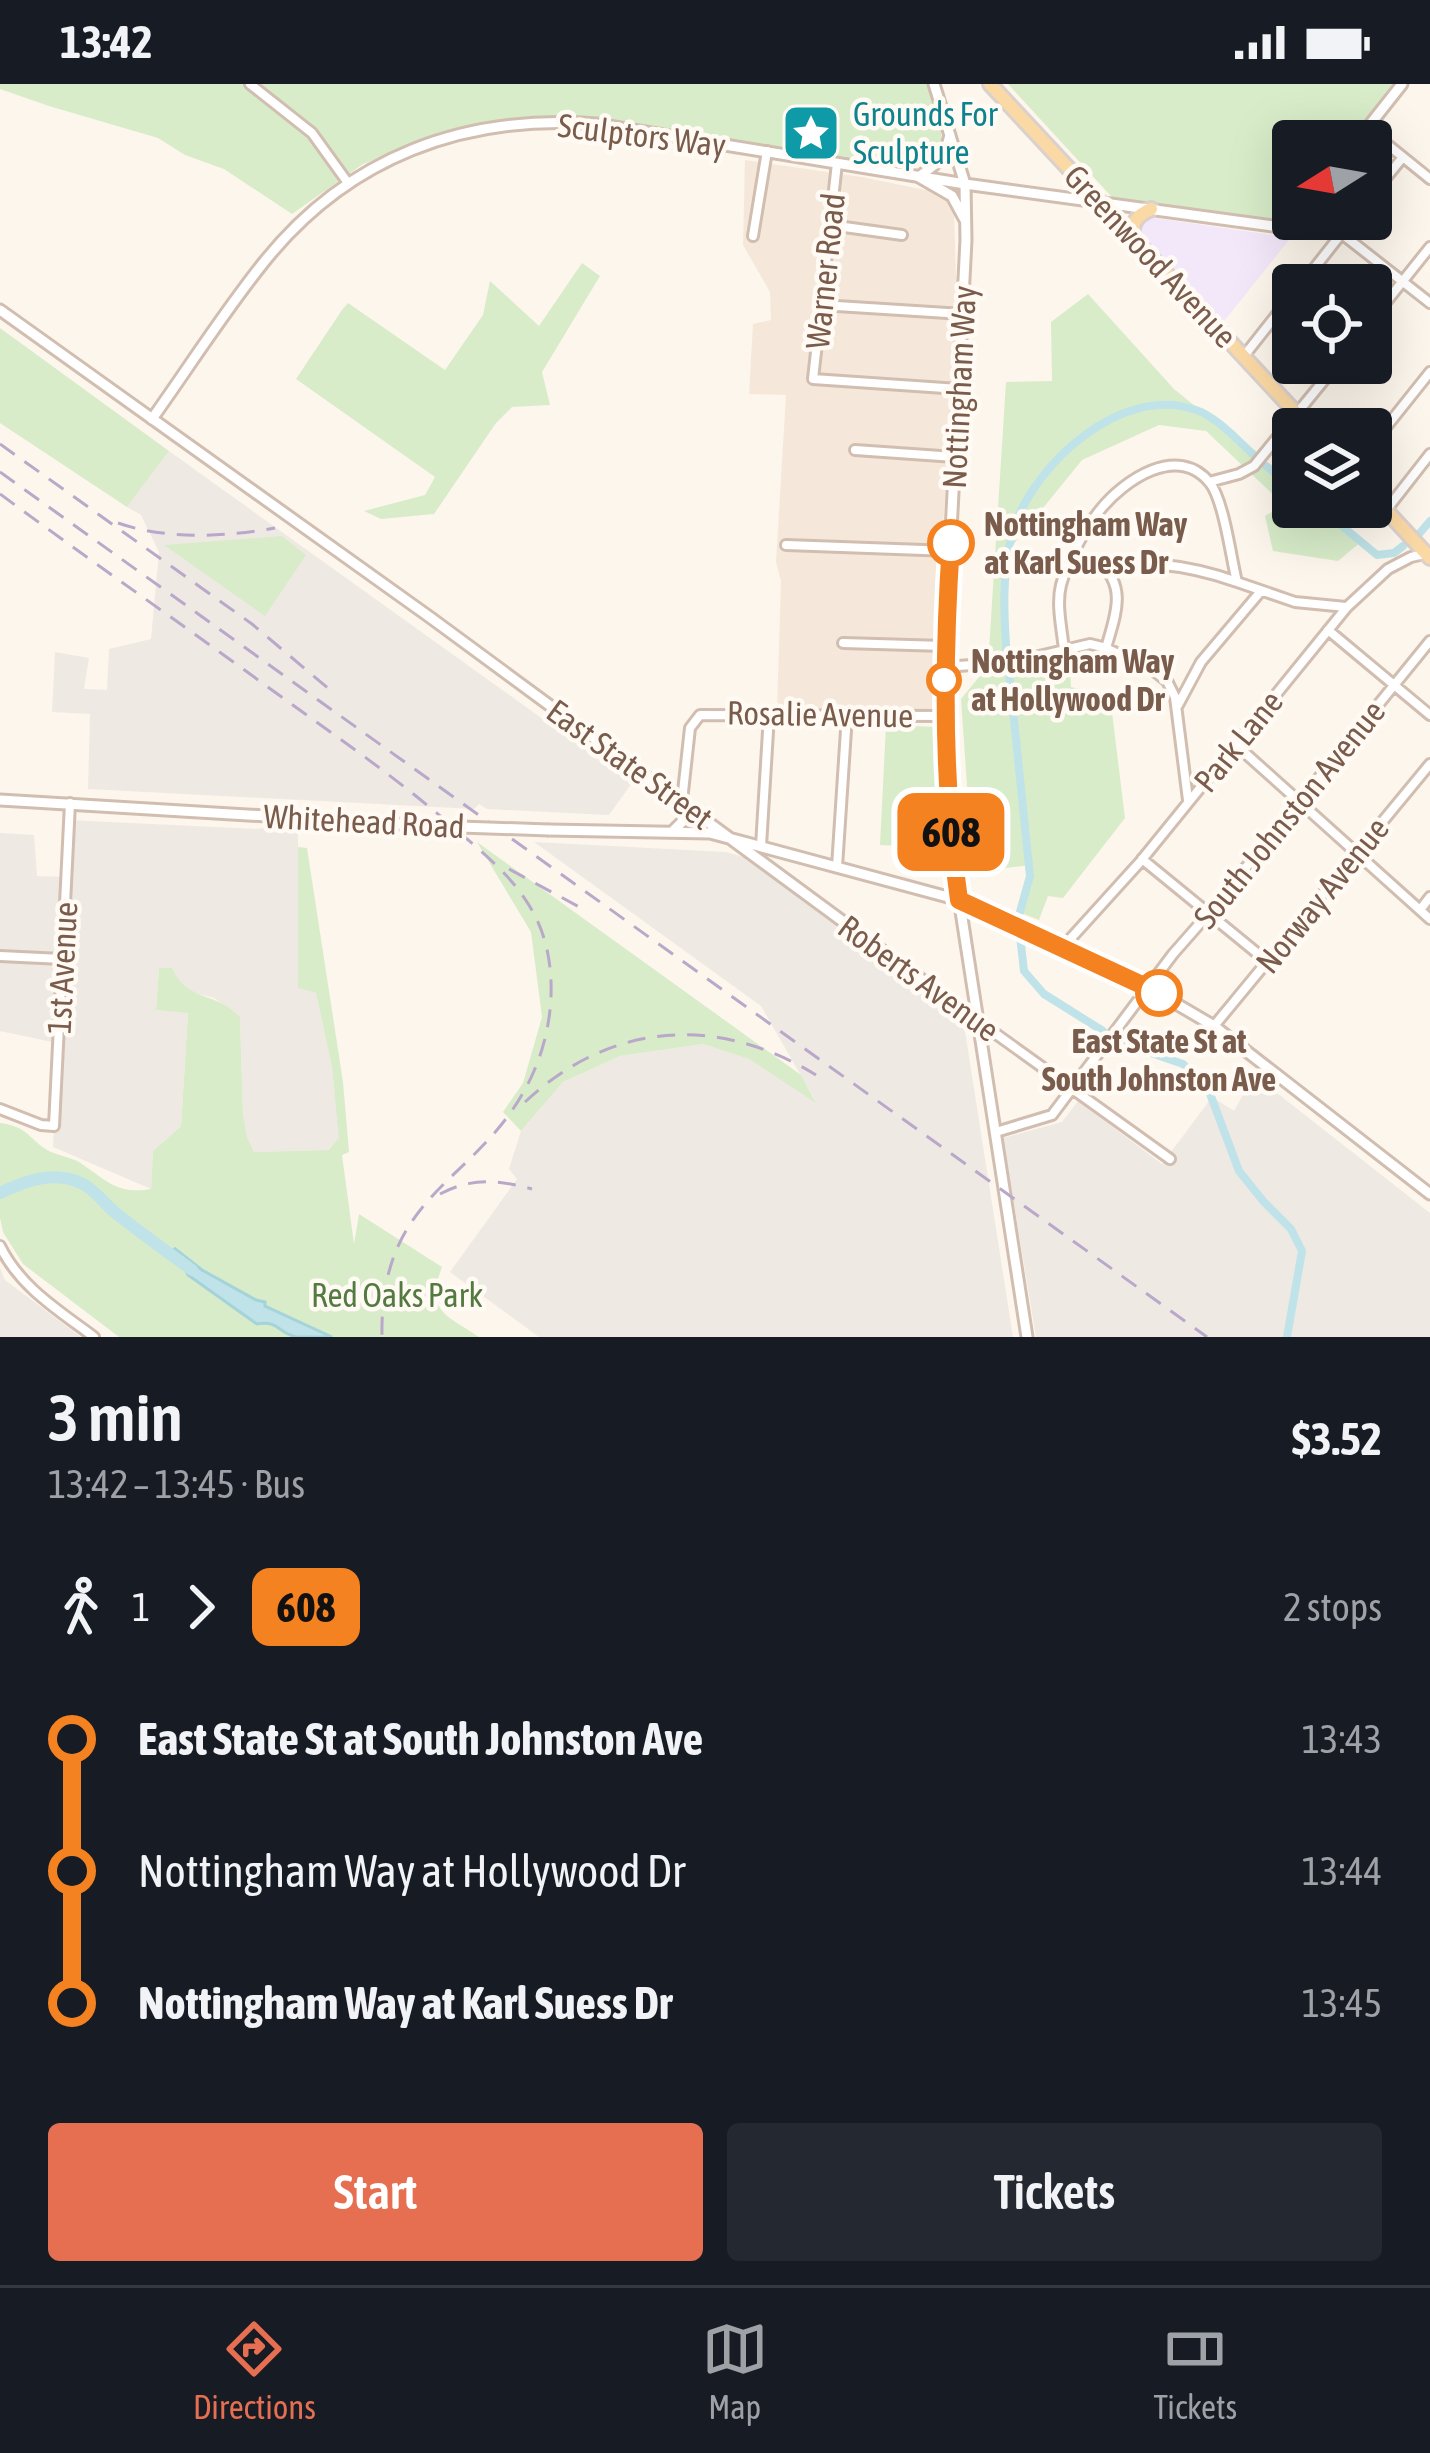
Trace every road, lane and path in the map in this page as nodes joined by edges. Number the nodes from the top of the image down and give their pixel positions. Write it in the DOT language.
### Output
graph roads {
  1 [pos="250,84"];
  2 [pos="934,84"];
  3 [pos="990,84"];
  4 [pos="1402,84"];
  5 [pos="1373,120"];
  6 [pos="950,135"];
  7 [pos="1392,149"];
  8 [pos="767,151"];
  9 [pos="1402,157"];
  10 [pos="837,163"];
  11 [pos="1392,170"];
  12 [pos="919,177"];
  13 [pos="1430,179"];
  14 [pos="348,183"];
  15 [pos="965,184"];
  16 [pos="1102,202"];
  17 [pos="1151,209"];
  18 [pos="966,222"];
  19 [pos="830,225"];
  20 [pos="1272,226"];
  21 [pos="902,235"];
  22 [pos="1132,235"];
  23 [pos="753,236"];
  24 [pos="1336,240"];
  25 [pos="1349,240"];
  26 [pos="1430,247"];
  27 [pos="1317,264"];
  28 [pos="1402,282"];
  29 [pos="1392,295"];
  30 [pos="1430,303"];
  31 [pos="821,305"];
  32 [pos="0,310"];
  33 [pos="962,314"];
  34 [pos="1272,321"];
  35 [pos="1244,356"];
  36 [pos="1430,372"];
  37 [pos="1321,384"];
  38 [pos="959,389"];
  39 [pos="1292,408"];
  40 [pos="1302,408"];
  41 [pos="152,418"];
  42 [pos="1392,420"];
  43 [pos="1272,445"];
  44 [pos="855,450"];
  45 [pos="1430,454"];
  46 [pos="956,457"];
  47 [pos="1209,482"];
  48 [pos="1392,502"];
  49 [pos="1392,517"];
  50 [pos="786,545"];
  51 [pos="951,551"];
  52 [pos="1428,556"];
  53 [pos="1098,562"];
  54 [pos="1070,564"];
  55 [pos="1237,582"];
  56 [pos="1261,590"];
  57 [pos="1347,607"];
  58 [pos="1328,630"];
  59 [pos="1430,641"];
  60 [pos="843,643"];
  61 [pos="944,646"];
  62 [pos="1106,648"];
  63 [pos="1064,650"];
  64 [pos="944,667"];
  65 [pos="1394,685"];
  66 [pos="1178,706"];
  67 [pos="770,715"];
  68 [pos="847,715"];
  69 [pos="1430,715"];
  70 [pos="946,716"];
  71 [pos="1235,744"];
  72 [pos="1430,764"];
  73 [pos="678,799"];
  74 [pos="0,800"];
  75 [pos="1189,801"];
  76 [pos="1299,801"];
  77 [pos="70,803"];
  78 [pos="672,832"];
  79 [pos="728,836"];
  80 [pos="761,846"];
  81 [pos="1357,853"];
  82 [pos="1142,860"];
  83 [pos="837,867"];
  84 [pos="1430,897"];
  85 [pos="959,900"];
  86 [pos="1420,910"];
  87 [pos="1209,913"];
  88 [pos="1430,919"];
  89 [pos="1063,947"];
  90 [pos="0,956"];
  91 [pos="62,959"];
  92 [pos="1268,962"];
  93 [pos="1147,986"];
  94 [pos="978,1021"];
  95 [pos="1214,1026"];
  96 [pos="1072,1087"];
  97 [pos="0,1109"];
  98 [pos="996,1132"];
  99 [pos="1171,1159"];
  100 [pos="1430,1194"];
  101 [pos="0,1246"];
  102 [pos="94,1337"];
  103 [pos="1027,1337"];
  1 -- 14 [label="street"];
  2 -- 6 [label="street, Nottingham Way"];
  3 -- 16 [label="main road, Greenwood Avenue"];
  4 -- 5 [label="street"];
  6 -- 12 [label="street"];
  6 -- 15 [label="street, Nottingham Way"];
  7 -- 9 [label="street"];
  8 -- 10 [label="street, Sculptors Way"];
  8 -- 14 [label="street, Sculptors Way"];
  8 -- 23 [label="street"];
  9 -- 11 [label="street"];
  9 -- 13 [label="street"];
  10 -- 12 [label="street, Sculptors Way"];
  10 -- 19 [label="street, Warner Road"];
  12 -- 15 [label="street, Sculptors Way"];
  12 -- 18 [label="street"];
  14 -- 41 [label="street, Sculptors Way"];
  15 -- 16 [label="street, Sculptors Way"];
  15 -- 18 [label="street, Nottingham Way"];
  16 -- 17 [label="street, Sculptors Way"];
  16 -- 22 [label="main road, Greenwood Avenue"];
  17 -- 20 [label="street, Sculptors Way"];
  17 -- 22 [label="main road"];
  18 -- 33 [label="street, Nottingham Way"];
  19 -- 21 [label="street"];
  19 -- 31 [label="street, Warner Road"];
  22 -- 35 [label="main road, Greenwood Avenue"];
  24 -- 27 [label="street"];
  25 -- 28 [label="street"];
  26 -- 28 [label="street"];
  28 -- 29 [label="street"];
  28 -- 30 [label="street"];
  31 -- 33 [label="street"];
  31 -- 38 [label="street, Warner Road"];
  32 -- 41 [label="street, East State Street"];
  33 -- 38 [label="street, Nottingham Way"];
  34 -- 35 [label="street"];
  35 -- 39 [label="main road, Greenwood Avenue"];
  36 -- 42 [label="street"];
  37 -- 40 [label="street"];
  38 -- 46 [label="street, Nottingham Way"];
  41 -- 73 [label="street, East State Street"];
  43 -- 47 [label="street"];
  44 -- 46 [label="street"];
  45 -- 48 [label="street"];
  46 -- 51 [label="street, Nottingham Way"];
  47 -- 54 [label="street"];
  47 -- 55 [label="street"];
  49 -- 52 [label="main road"];
  50 -- 51 [label="street"];
  51 -- 61 [label="street, Nottingham Way"];
  52 -- 57 [label="street, Park Lane"];
  53 -- 54 [label="street"];
  53 -- 55 [label="street"];
  53 -- 62 [label="street"];
  54 -- 63 [label="street"];
  55 -- 56 [label="street"];
  56 -- 57 [label="street"];
  56 -- 66 [label="street"];
  57 -- 58 [label="street, Park Lane"];
  58 -- 65 [label="street"];
  58 -- 71 [label="street, Park Lane"];
  59 -- 65 [label="street, South Johnston Avenue"];
  60 -- 61 [label="street"];
  61 -- 64 [label="street, Nottingham Way"];
  62 -- 63 [label="street"];
  62 -- 66 [label="street"];
  63 -- 64 [label="street"];
  64 -- 70 [label="street, Nottingham Way"];
  65 -- 69 [label="street"];
  65 -- 76 [label="street, South Johnston Avenue"];
  66 -- 75 [label="street"];
  67 -- 68 [label="street, Rosalie Avenue"];
  67 -- 73 [label="street, Rosalie Avenue"];
  67 -- 80 [label="street"];
  68 -- 70 [label="street, Rosalie Avenue"];
  68 -- 83 [label="street"];
  70 -- 85 [label="street, Nottingham Way"];
  71 -- 75 [label="street, Park Lane"];
  71 -- 76 [label="street"];
  72 -- 81 [label="street, Norway Avenue"];
  73 -- 78 [label="street"];
  73 -- 79 [label="street, East State Street"];
  74 -- 77 [label="street, Whitehead Road"];
  75 -- 82 [label="street, Park Lane"];
  76 -- 81 [label="street"];
  76 -- 87 [label="street, South Johnston Avenue"];
  77 -- 78 [label="street, Whitehead Road, bridge"];
  77 -- 91 [label="street, 1st Avenue"];
  78 -- 79 [label="street, Whitehead Road"];
  79 -- 80 [label="street, East State Street"];
  79 -- 94 [label="street, Roberts Avenue"];
  80 -- 83 [label="street, East State Street"];
  81 -- 86 [label="street"];
  81 -- 92 [label="street, Norway Avenue"];
  82 -- 87 [label="street"];
  82 -- 89 [label="street, Park Lane"];
  83 -- 85 [label="street, East State Street"];
  84 -- 86 [label="street"];
  85 -- 89 [label="street, East State Street"];
  85 -- 94 [label="street, Nottingham Way"];
  86 -- 88 [label="street"];
  87 -- 92 [label="street"];
  87 -- 93 [label="street, South Johnston Avenue"];
  89 -- 93 [label="street, East State Street"];
  90 -- 91 [label="street"];
  91 -- 97 [label="street, 1st Avenue"];
  92 -- 95 [label="street, Norway Avenue"];
  93 -- 95 [label="street, East State Street"];
  93 -- 96 [label="street, South Johnston Avenue"];
  94 -- 96 [label="street, Roberts Avenue"];
  94 -- 98 [label="street, Nottingham Way"];
  95 -- 100 [label="street, East State Street"];
  96 -- 98 [label="street, South Johnston Avenue"];
  96 -- 99 [label="street, Roberts Avenue"];
  98 -- 103 [label="street, Nottingham Way"];
  101 -- 102 [label="street"];
}
